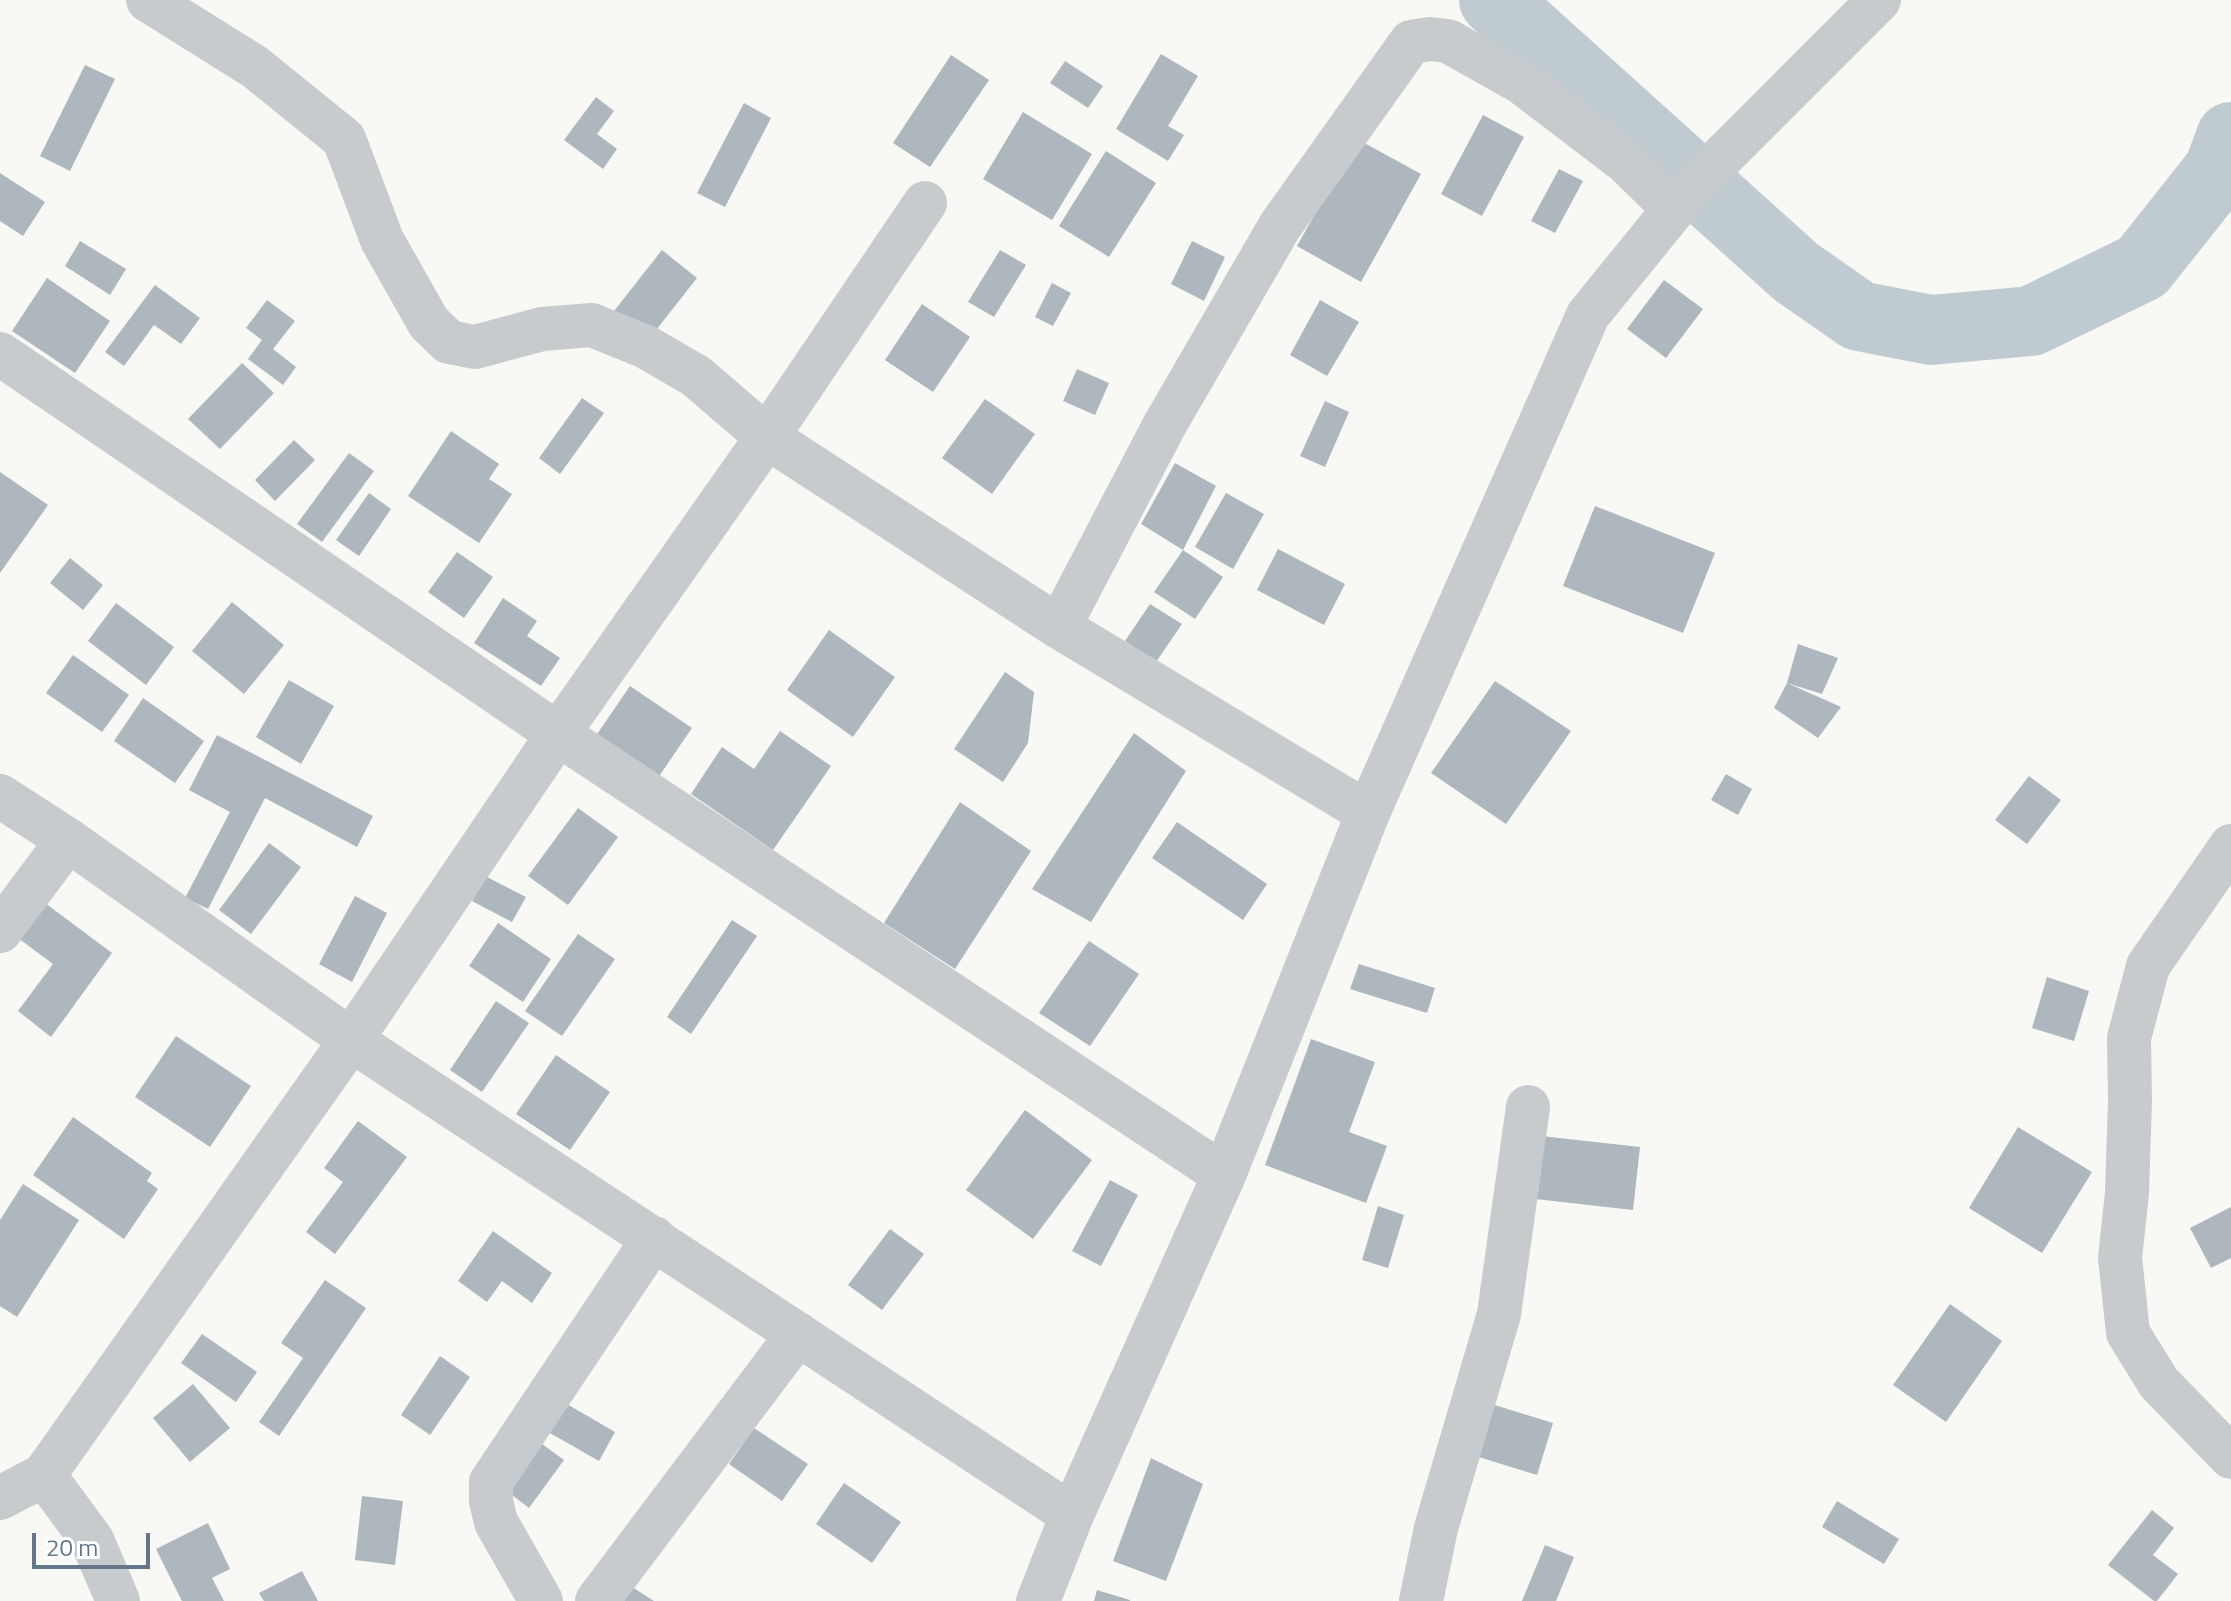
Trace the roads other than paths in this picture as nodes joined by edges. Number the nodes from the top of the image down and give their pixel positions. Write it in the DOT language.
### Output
graph roads {
  1 [pos="148,0"];
  2 [pos="1879,0"];
  3 [pos="1683,198"];
  4 [pos="925,203"];
  5 [pos="0,354"];
  6 [pos="767,437"];
  7 [pos="1059,627"];
  8 [pos="558,734"];
  9 [pos="0,796"];
  10 [pos="1368,813"];
  11 [pos="68,840"];
  12 [pos="2231,846"];
  13 [pos="0,931"];
  14 [pos="351,1040"];
  15 [pos="1528,1107"];
  16 [pos="1224,1175"];
  17 [pos="654,1238"];
  18 [pos="798,1334"];
  19 [pos="2231,1457"];
  20 [pos="44,1475"];
  21 [pos="0,1498"];
  22 [pos="1072,1515"];
  23 [pos="118,1601"];
  24 [pos="541,1601"];
  25 [pos="597,1601"];
  26 [pos="1038,1601"];
  27 [pos="1421,1601"];
  1 -- 6 [label="street"];
  2 -- 3 [label="street"];
  3 -- 7 [label="street"];
  3 -- 10 [label="street"];
  4 -- 6 [label="street"];
  5 -- 8 [label="street"];
  6 -- 7 [label="street"];
  6 -- 8 [label="street"];
  7 -- 10 [label="street"];
  8 -- 14 [label="street"];
  8 -- 16 [label="street"];
  9 -- 11 [label="street"];
  10 -- 16 [label="street"];
  11 -- 13 [label="street"];
  11 -- 14 [label="street"];
  12 -- 19 [label="street"];
  14 -- 17 [label="street"];
  14 -- 20 [label="street"];
  15 -- 27 [label="street"];
  16 -- 22 [label="street"];
  17 -- 18 [label="street"];
  17 -- 24 [label="street"];
  18 -- 22 [label="street"];
  18 -- 25 [label="street"];
  20 -- 21 [label="street"];
  20 -- 23 [label="street"];
  22 -- 26 [label="street"];
}
